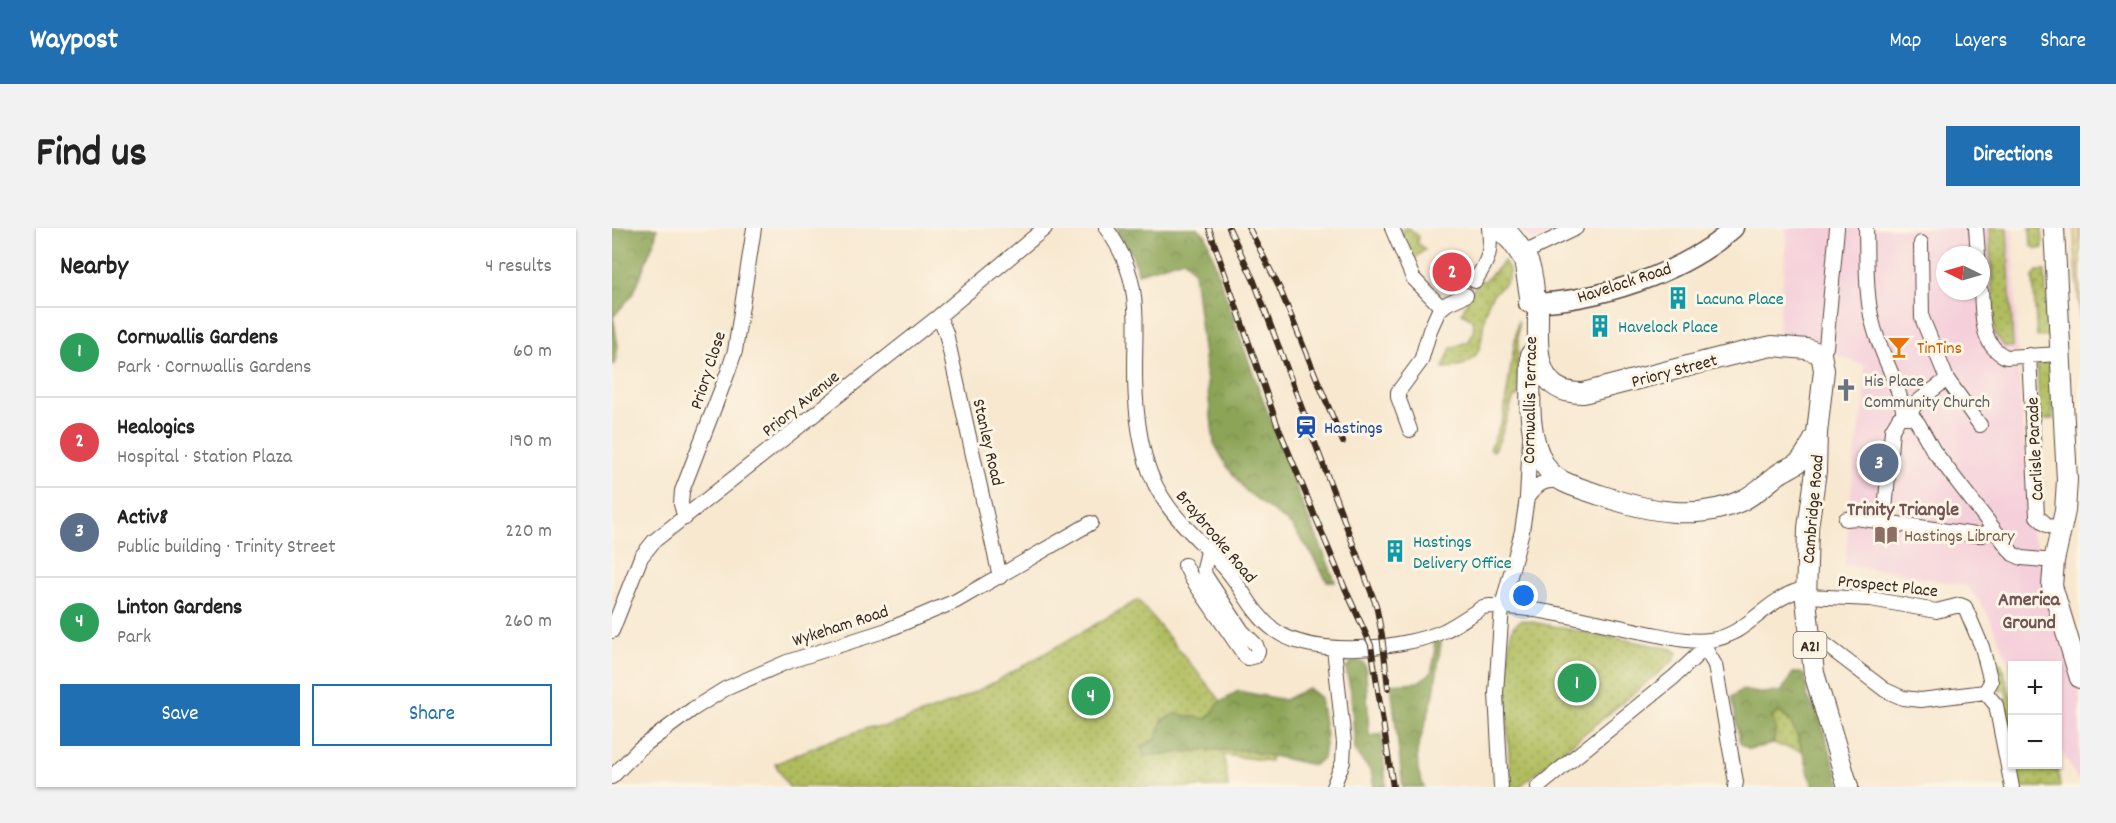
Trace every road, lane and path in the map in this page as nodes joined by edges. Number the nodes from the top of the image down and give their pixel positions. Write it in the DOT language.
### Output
graph roads {
  1 [pos="754,228"];
  2 [pos="1045,228"];
  3 [pos="1106,228"];
  4 [pos="1392,228"];
  5 [pos="1576,228"];
  6 [pos="1734,228"];
  7 [pos="1837,228"];
  8 [pos="1866,228"];
  9 [pos="1976,228"];
  10 [pos="2054,228"];
  11 [pos="1497,233"];
  12 [pos="1921,243"];
  13 [pos="1977,246"];
  14 [pos="1525,256"];
  15 [pos="1475,281"];
  16 [pos="1466,295"];
  17 [pos="1982,300"];
  18 [pos="1533,303"];
  19 [pos="1442,308"];
  20 [pos="939,316"];
  21 [pos="1821,354"];
  22 [pos="2061,354"];
  23 [pos="2029,355"];
  24 [pos="1947,379"];
  25 [pos="1552,385"];
  26 [pos="1531,397"];
  27 [pos="1906,416"];
  28 [pos="1532,425"];
  29 [pos="1980,425"];
  30 [pos="1410,430"];
  31 [pos="1817,434"];
  32 [pos="1789,468"];
  33 [pos="1560,481"];
  34 [pos="1527,498"];
  35 [pos="1810,498"];
  36 [pos="685,518"];
  37 [pos="1846,519"];
  38 [pos="1884,522"];
  39 [pos="1090,523"];
  40 [pos="1994,530"];
  41 [pos="2060,530"];
  42 [pos="1208,551"];
  43 [pos="2054,561"];
  44 [pos="1184,572"];
  45 [pos="1000,577"];
  46 [pos="1806,592"];
  47 [pos="1502,606"];
  48 [pos="612,631"];
  49 [pos="1810,638"];
  50 [pos="1706,644"];
  51 [pos="1334,648"];
  52 [pos="2080,678"];
  53 [pos="1985,692"];
  54 [pos="612,777"];
  55 [pos="1333,787"];
  56 [pos="1501,787"];
  57 [pos="1538,787"];
  58 [pos="1735,787"];
  59 [pos="1848,787"];
  60 [pos="2012,787"];
  1 -- 36 [label="street, Priory Close"];
  2 -- 20 [label="street, Priory Avenue"];
  3 -- 42 [label="street, Braybrooke Road"];
  4 -- 19 [label="street"];
  5 -- 14 [label="street"];
  6 -- 18 [label="main road, Havelock Road"];
  7 -- 21 [label="street, Cambridge Road"];
  8 -- 27 [label="street"];
  9 -- 13 [label="street"];
  10 -- 22 [label="highway, Carlisle Parade"];
  11 -- 14 [label="street"];
  11 -- 15 [label="street"];
  12 -- 24 [label="street"];
  14 -- 18 [label="street"];
  16 -- 19 [label="street"];
  17 -- 23 [label="street"];
  18 -- 25 [label="highway, Cornwallis Terrace"];
  18 -- 26 [label="highway, Cornwallis Terrace"];
  19 -- 30 [label="street"];
  20 -- 36 [label="street, Priory Avenue"];
  20 -- 45 [label="street, Stanley Road"];
  21 -- 25 [label="highway, Priory Street"];
  21 -- 31 [label="highway, Cambridge Road / A21"];
  22 -- 23 [label="street"];
  22 -- 41 [label="highway, Carlisle Parade"];
  23 -- 41 [label="street, Carlisle Parade"];
  24 -- 27 [label="street"];
  24 -- 29 [label="street"];
  25 -- 26 [label="highway"];
  26 -- 28 [label="highway, Cornwallis Terrace"];
  27 -- 38 [label="street"];
  27 -- 40 [label="street"];
  28 -- 33 [label="highway"];
  28 -- 34 [label="street, Cornwallis Terrace"];
  31 -- 32 [label="highway, A21"];
  31 -- 35 [label="highway, Cambridge Road / A21"];
  32 -- 33 [label="highway, A21"];
  32 -- 35 [label="highway, A21"];
  33 -- 34 [label="street, Cornwallis Terrace"];
  34 -- 47 [label="street, Cornwallis Terrace"];
  35 -- 46 [label="highway, Cambridge Road / A21"];
  36 -- 48 [label="street, Priory Avenue"];
  37 -- 38 [label="street"];
  38 -- 40 [label="street"];
  39 -- 45 [label="street, Wykeham Road"];
  40 -- 43 [label="street"];
  41 -- 43 [label="highway, Carlisle Parade"];
  42 -- 44 [label="street"];
  42 -- 51 [label="street, Braybrooke Road"];
  43 -- 52 [label="highway, Carlisle Parade"];
  45 -- 54 [label="street, Wykeham Road"];
  46 -- 49 [label="highway, Cambridge Road / A21"];
  46 -- 50 [label="street"];
  46 -- 53 [label="street, Prospect Place"];
  47 -- 50 [label="street"];
  47 -- 51 [label="street, Braybrooke Road"];
  47 -- 56 [label="street, Cornwallis Terrace"];
  49 -- 53 [label="street"];
  49 -- 59 [label="highway, Cambridge Road / A21"];
  50 -- 57 [label="street"];
  50 -- 58 [label="street"];
  51 -- 55 [label="street"];
  53 -- 60 [label="street"];
}
